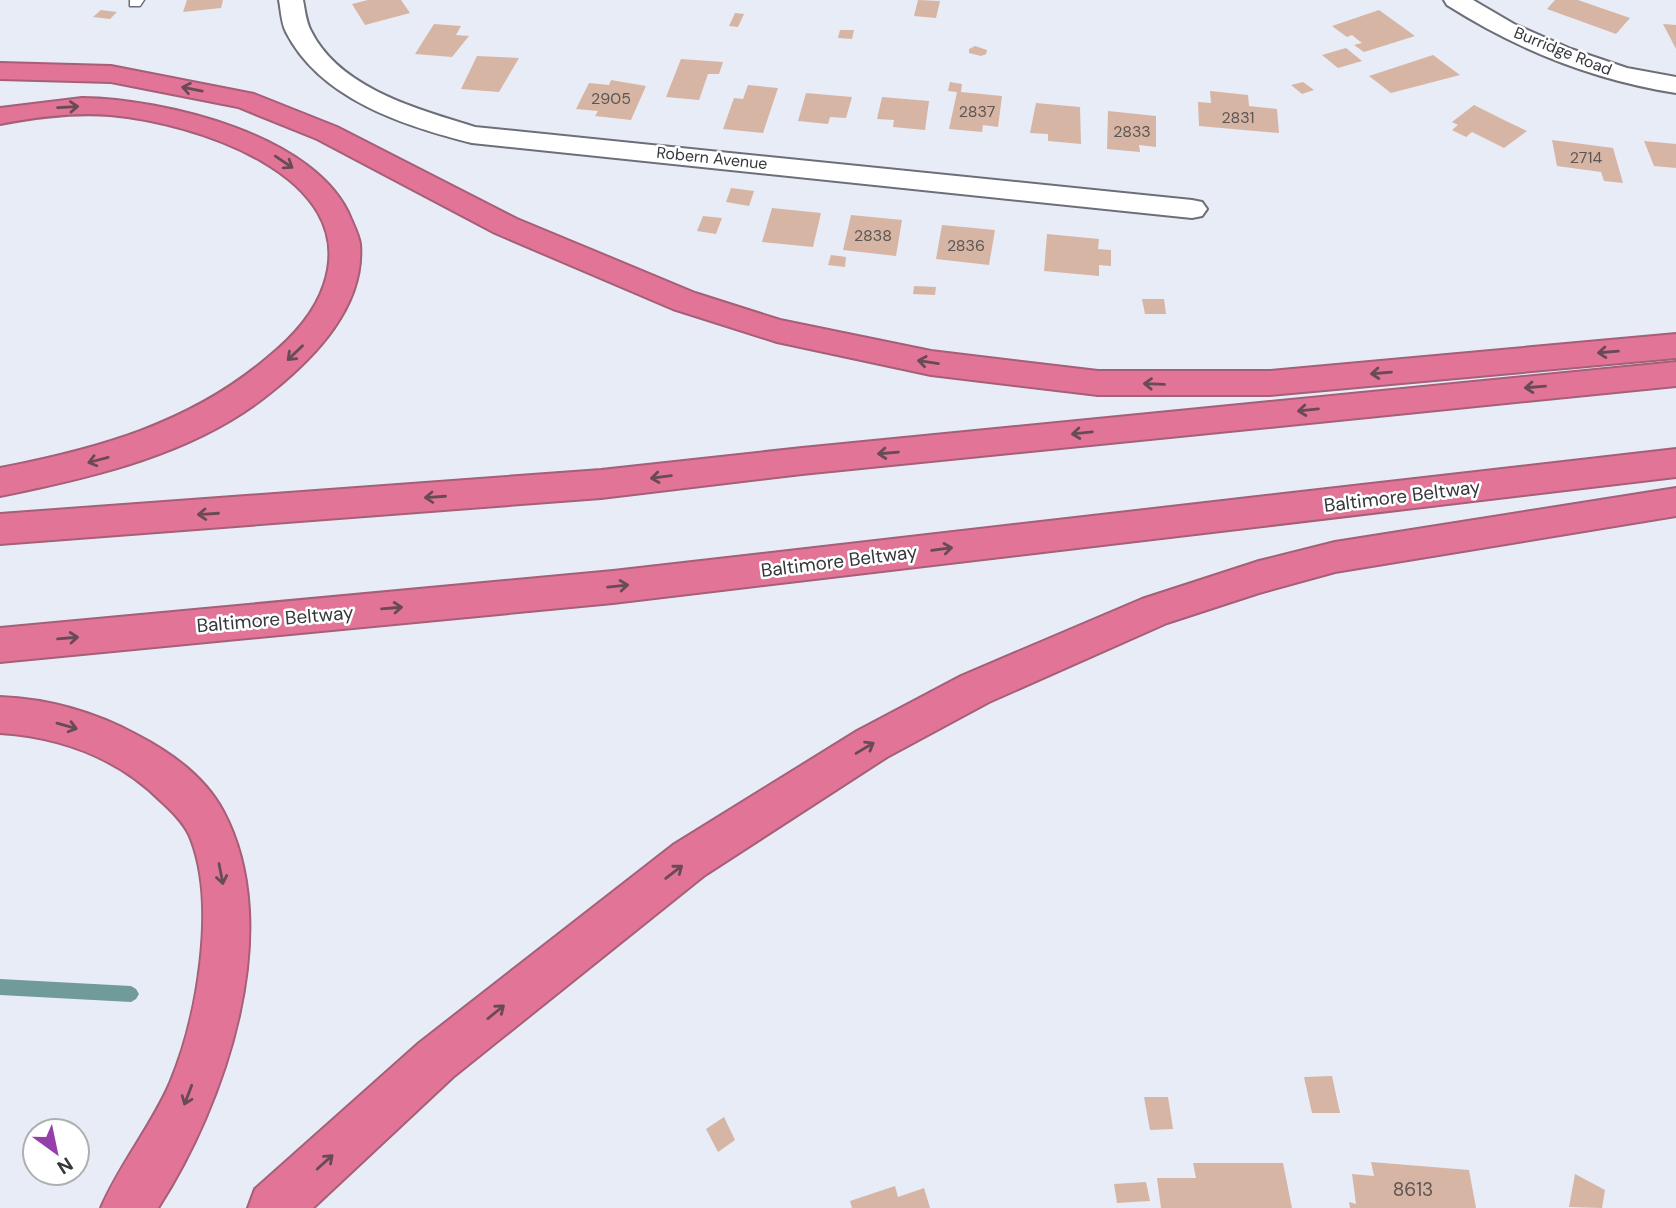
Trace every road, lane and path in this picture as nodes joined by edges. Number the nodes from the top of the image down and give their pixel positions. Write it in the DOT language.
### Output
graph roads {
  1 [pos="291,0"];
  2 [pos="1456,0"];
  3 [pos="0,71"];
  4 [pos="139,79"];
  5 [pos="0,84"];
  6 [pos="1676,85"];
  7 [pos="0,116"];
  8 [pos="1192,209"];
  9 [pos="1676,346"];
  10 [pos="1676,374"];
  11 [pos="1676,463"];
  12 [pos="0,482"];
  13 [pos="1676,502"];
  14 [pos="0,529"];
  15 [pos="0,645"];
  16 [pos="0,715"];
  17 [pos="127,1208"];
  18 [pos="274,1208"];
  1 -- 8 [label="street, Robern Avenue"];
  2 -- 6 [label="street, Burridge Road"];
  3 -- 4 [label="highway"];
  4 -- 5 [label="highway"];
  9 -- 4 [label="highway, one-way"];
  7 -- 12 [label="highway, one-way"];
  10 -- 14 [label="highway, one-way"];
  15 -- 11 [label="highway, Baltimore Beltway, one-way"];
  18 -- 13 [label="highway, one-way"];
  16 -- 17 [label="highway, one-way"];
}
